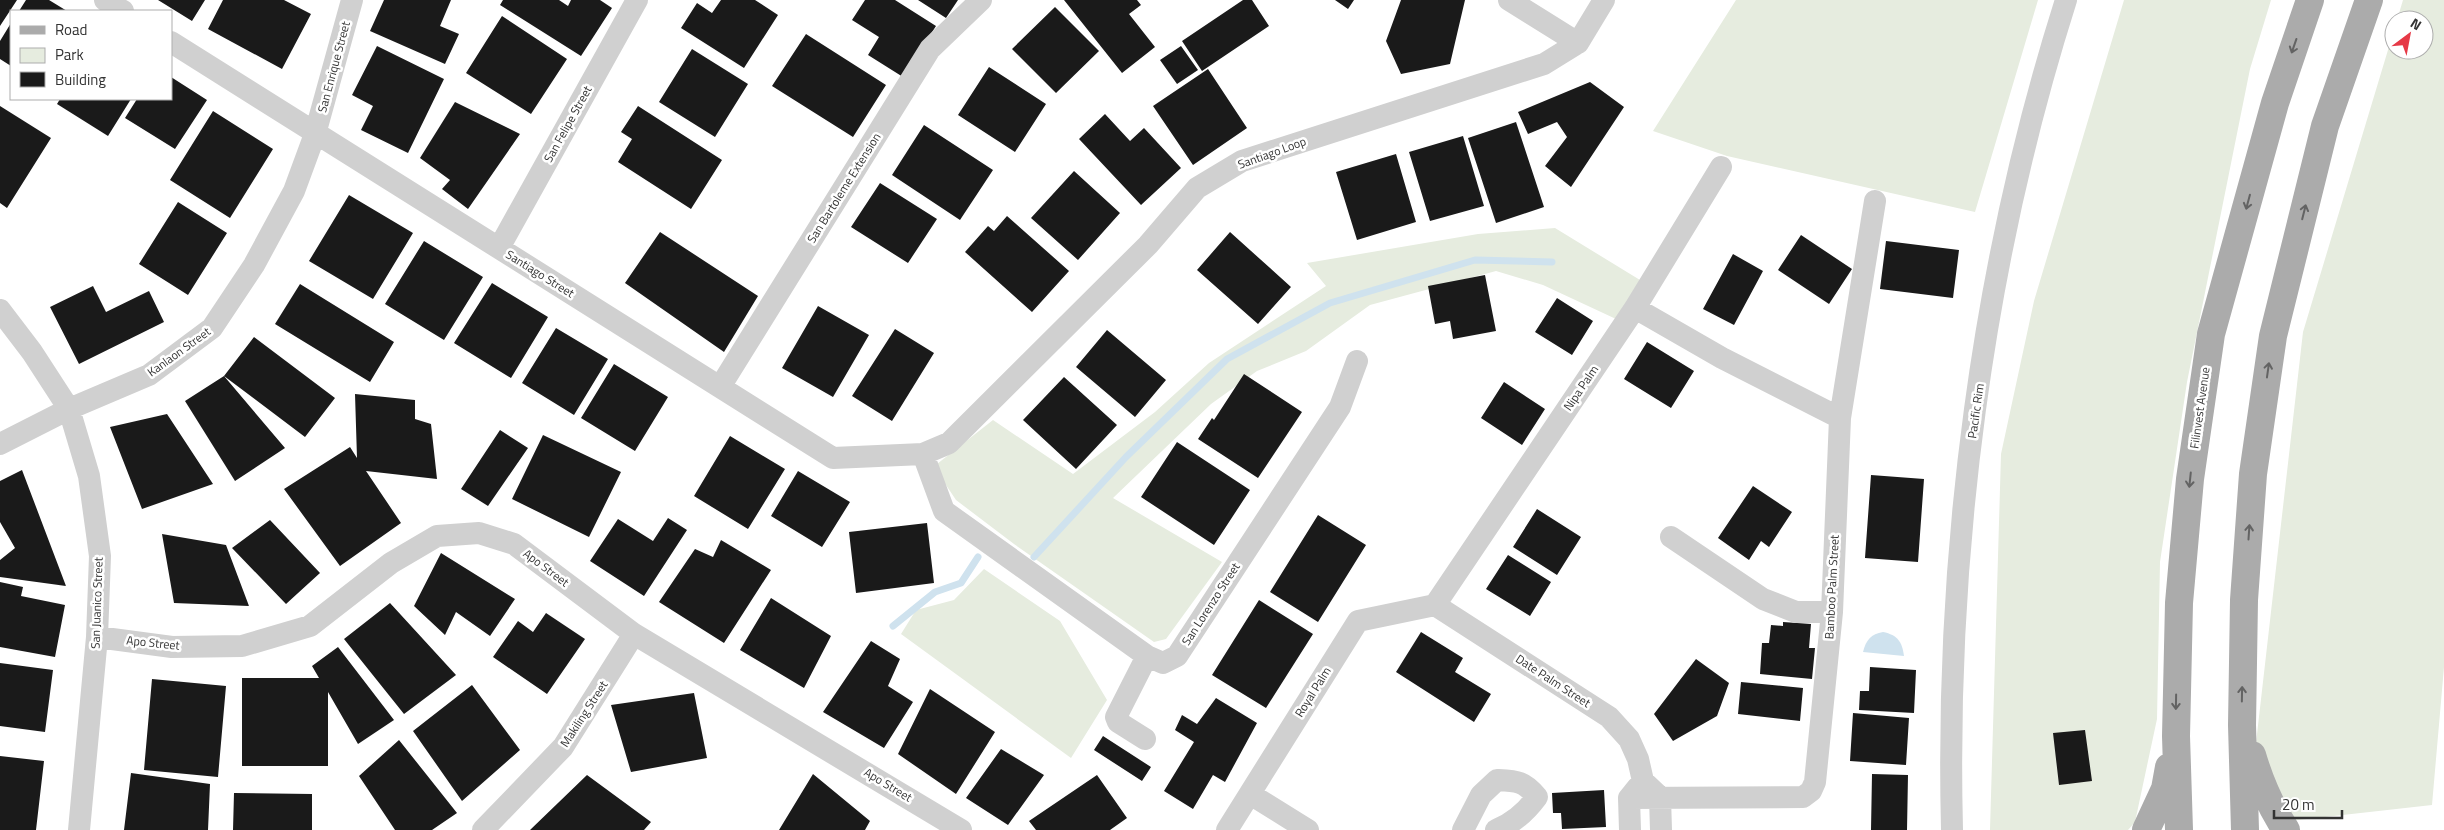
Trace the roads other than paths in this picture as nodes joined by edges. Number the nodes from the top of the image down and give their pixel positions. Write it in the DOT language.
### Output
graph roads {
  1 [pos="105,0"];
  2 [pos="352,0"];
  3 [pos="637,0"];
  4 [pos="981,0"];
  5 [pos="1509,0"];
  6 [pos="1604,0"];
  7 [pos="2066,0"];
  8 [pos="2310,0"];
  9 [pos="2369,0"];
  10 [pos="121,10"];
  11 [pos="172,43"];
  12 [pos="1578,43"];
  13 [pos="315,134"];
  14 [pos="1721,167"];
  15 [pos="1876,201"];
  16 [pos="499,248"];
  17 [pos="1635,308"];
  18 [pos="0,310"];
  19 [pos="1357,361"];
  20 [pos="720,387"];
  21 [pos="69,409"];
  22 [pos="1840,418"];
  23 [pos="0,444"];
  24 [pos="923,454"];
  25 [pos="1672,536"];
  26 [pos="1435,605"];
  27 [pos="1832,612"];
  28 [pos="634,634"];
  29 [pos="98,637"];
  30 [pos="1146,656"];
  31 [pos="2242,725"];
  32 [pos="2176,736"];
  33 [pos="1145,739"];
  34 [pos="1643,781"];
  35 [pos="1250,794"];
  36 [pos="1660,797"];
  37 [pos="1628,798"];
  38 [pos="79,830"];
  39 [pos="483,830"];
  40 [pos="961,830"];
  41 [pos="1227,830"];
  42 [pos="1308,830"];
  43 [pos="1463,830"];
  44 [pos="1496,830"];
  45 [pos="1630,830"];
  46 [pos="1661,830"];
  47 [pos="1952,830"];
  48 [pos="2146,830"];
  49 [pos="2179,830"];
  50 [pos="2245,830"];
  51 [pos="2286,830"];
  1 -- 10 [label="street"];
  2 -- 13 [label="street, San Enrique Street"];
  3 -- 16 [label="street, San Felipe Street"];
  4 -- 20 [label="street, San Bartoleme Extension"];
  5 -- 12 [label="street"];
  6 -- 12 [label="street, Santiago Loop"];
  7 -- 47 [label="street, Pacific Rim"];
  8 -- 32 [label="main road, Filinvest Avenue, one-way"];
  31 -- 9 [label="main road, one-way"];
  11 -- 13 [label="street, Santiago Street"];
  12 -- 24 [label="street, Santiago Loop"];
  13 -- 16 [label="street, Santiago Street"];
  13 -- 21 [label="street, Kanlaon Street"];
  14 -- 17 [label="street, Nipa Palm"];
  15 -- 22 [label="street, Bamboo Palm Street"];
  16 -- 20 [label="street, Santiago Street"];
  17 -- 22 [label="street"];
  17 -- 26 [label="street, Nipa Palm"];
  18 -- 21 [label="street, San Juanico Street"];
  19 -- 30 [label="street, San Lorenzo Street"];
  20 -- 24 [label="street, Santiago Street"];
  21 -- 23 [label="street, Kanlaon Street"];
  21 -- 29 [label="street, San Juanico Street"];
  22 -- 27 [label="street, Bamboo Palm Street"];
  24 -- 30 [label="street, San Lorenzo Street"];
  25 -- 27 [label="street"];
  26 -- 34 [label="street, Date Palm Street"];
  26 -- 35 [label="street, Royal Palm"];
  27 -- 36 [label="street, Bamboo Palm Street"];
  28 -- 29 [label="street, Apo Street"];
  28 -- 39 [label="street, Makiling Street"];
  28 -- 40 [label="street, Apo Street"];
  29 -- 38 [label="street, San Juanico Street"];
  30 -- 33 [label="street"];
  31 -- 50 [label="main road"];
  31 -- 51 [label="main road"];
  32 -- 48 [label="main road"];
  32 -- 49 [label="main road, Filinvest Avenue"];
  34 -- 36 [label="street"];
  34 -- 37 [label="street"];
  35 -- 41 [label="street, Royal Palm"];
  35 -- 42 [label="street"];
  36 -- 37 [label="street, Bamboo Palm Street"];
  36 -- 46 [label="street"];
  37 -- 45 [label="street"];
  43 -- 44 [label="street"];
}
